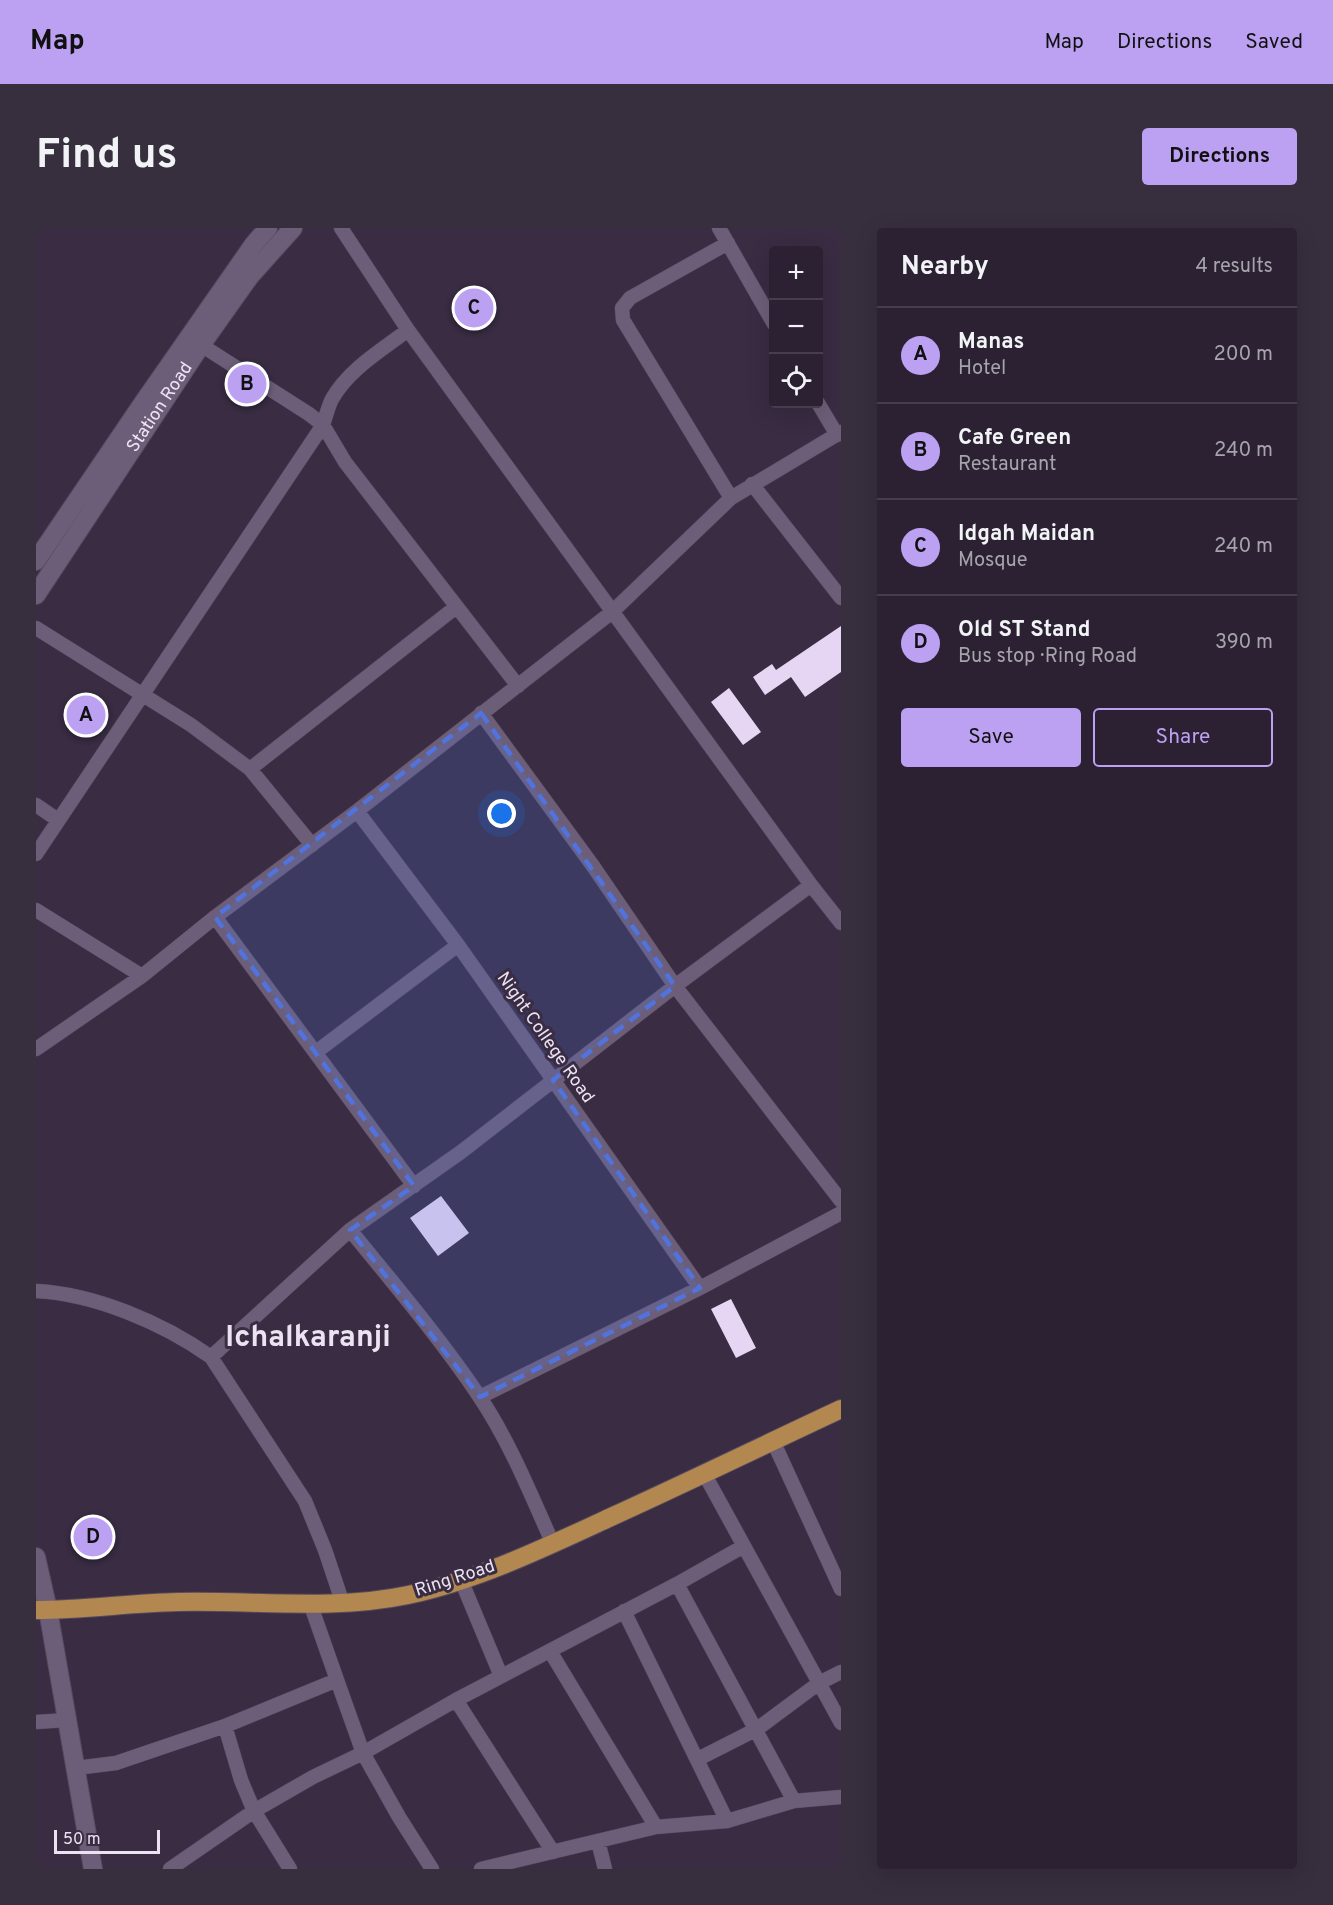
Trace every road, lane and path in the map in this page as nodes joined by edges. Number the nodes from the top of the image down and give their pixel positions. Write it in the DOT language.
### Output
graph roads {
  1 [pos="268,228"];
  2 [pos="293,228"];
  3 [pos="341,228"];
  4 [pos="719,228"];
  5 [pos="728,243"];
  6 [pos="769,315"];
  7 [pos="408,330"];
  8 [pos="201,345"];
  9 [pos="822,408"];
  10 [pos="323,425"];
  11 [pos="839,434"];
  12 [pos="752,484"];
  13 [pos="731,498"];
  14 [pos="36,561"];
  15 [pos="36,595"];
  16 [pos="841,598"];
  17 [pos="456,607"];
  18 [pos="612,612"];
  19 [pos="36,628"];
  20 [pos="518,686"];
  21 [pos="142,694"];
  22 [pos="481,713"];
  23 [pos="250,769"];
  24 [pos="36,805"];
  25 [pos="357,811"];
  26 [pos="58,820"];
  27 [pos="312,845"];
  28 [pos="36,854"];
  29 [pos="812,885"];
  30 [pos="36,910"];
  31 [pos="215,917"];
  32 [pos="841,923"];
  33 [pos="458,945"];
  34 [pos="142,976"];
  35 [pos="675,986"];
  36 [pos="36,1049"];
  37 [pos="316,1052"];
  38 [pos="553,1080"];
  39 [pos="414,1186"];
  40 [pos="841,1201"];
  41 [pos="841,1213"];
  42 [pos="350,1230"];
  43 [pos="700,1288"];
  44 [pos="36,1291"];
  45 [pos="211,1357"];
  46 [pos="480,1397"];
  47 [pos="841,1409"];
  48 [pos="772,1441"];
  49 [pos="705,1475"];
  50 [pos="553,1544"];
  51 [pos="744,1546"];
  52 [pos="36,1557"];
  53 [pos="461,1580"];
  54 [pos="677,1584"];
  55 [pos="841,1589"];
  56 [pos="342,1602"];
  57 [pos="310,1603"];
  58 [pos="42,1610"];
  59 [pos="624,1611"];
  60 [pos="550,1651"];
  61 [pos="841,1672"];
  62 [pos="501,1676"];
  63 [pos="337,1680"];
  64 [pos="819,1683"];
  65 [pos="456,1700"];
  66 [pos="67,1720"];
  67 [pos="36,1722"];
  68 [pos="841,1723"];
  69 [pos="225,1726"];
  70 [pos="757,1729"];
  71 [pos="363,1754"];
  72 [pos="698,1759"];
  73 [pos="76,1768"];
  74 [pos="841,1797"];
  75 [pos="794,1801"];
  76 [pos="254,1811"];
  77 [pos="727,1821"];
  78 [pos="656,1827"];
  79 [pos="598,1841"];
  80 [pos="553,1852"];
  81 [pos="93,1869"];
  82 [pos="170,1869"];
  83 [pos="290,1869"];
  84 [pos="432,1869"];
  85 [pos="481,1869"];
  86 [pos="605,1869"];
  1 -- 14 [label="main road, Station Road"];
  2 -- 8 [label="main road, Station Road"];
  3 -- 7 [label="street"];
  4 -- 5 [label="street"];
  5 -- 6 [label="street"];
  5 -- 13 [label="street"];
  7 -- 10 [label="street"];
  7 -- 18 [label="street"];
  8 -- 10 [label="street"];
  8 -- 15 [label="main road, Station Road"];
  9 -- 11 [label="street"];
  10 -- 17 [label="street"];
  10 -- 21 [label="street"];
  11 -- 12 [label="street"];
  12 -- 13 [label="street"];
  12 -- 16 [label="street"];
  13 -- 18 [label="street"];
  17 -- 20 [label="street"];
  17 -- 23 [label="street"];
  18 -- 20 [label="street"];
  18 -- 29 [label="street"];
  19 -- 21 [label="street"];
  20 -- 22 [label="street"];
  21 -- 23 [label="street"];
  21 -- 26 [label="street"];
  22 -- 25 [label="street"];
  22 -- 35 [label="street"];
  23 -- 27 [label="street"];
  24 -- 26 [label="street"];
  25 -- 27 [label="street"];
  25 -- 33 [label="street, Night College Road"];
  26 -- 28 [label="street"];
  27 -- 31 [label="street"];
  29 -- 32 [label="street"];
  29 -- 35 [label="street"];
  30 -- 34 [label="street"];
  31 -- 34 [label="street"];
  31 -- 37 [label="street"];
  33 -- 37 [label="street"];
  33 -- 38 [label="street, Night College Road"];
  34 -- 36 [label="street"];
  35 -- 38 [label="street"];
  35 -- 40 [label="street"];
  37 -- 39 [label="street"];
  38 -- 39 [label="street"];
  38 -- 43 [label="street, Night College Road"];
  39 -- 42 [label="street"];
  41 -- 43 [label="street"];
  42 -- 45 [label="street"];
  42 -- 46 [label="street"];
  43 -- 46 [label="street"];
  44 -- 45 [label="street"];
  45 -- 56 [label="street"];
  46 -- 50 [label="street"];
  47 -- 48 [label="main road, Ring Road"];
  48 -- 49 [label="main road, Ring Road"];
  48 -- 55 [label="street"];
  49 -- 50 [label="main road, Ring Road"];
  49 -- 51 [label="street"];
  50 -- 53 [label="main road, Ring Road"];
  51 -- 54 [label="street"];
  51 -- 64 [label="street"];
  52 -- 58 [label="main road"];
  53 -- 56 [label="main road, Ring Road"];
  53 -- 62 [label="street"];
  54 -- 59 [label="street"];
  54 -- 70 [label="street"];
  56 -- 57 [label="main road, Ring Road"];
  57 -- 58 [label="main road, Ring Road"];
  57 -- 63 [label="street"];
  58 -- 66 [label="main road"];
  59 -- 60 [label="street"];
  59 -- 72 [label="street"];
  60 -- 62 [label="street"];
  60 -- 78 [label="street"];
  61 -- 64 [label="street"];
  62 -- 65 [label="street"];
  63 -- 69 [label="street"];
  63 -- 71 [label="street"];
  64 -- 68 [label="street"];
  64 -- 70 [label="street"];
  65 -- 71 [label="street"];
  65 -- 80 [label="street"];
  66 -- 67 [label="street"];
  66 -- 73 [label="main road"];
  69 -- 73 [label="street"];
  69 -- 76 [label="street"];
  70 -- 72 [label="street"];
  70 -- 75 [label="street"];
  71 -- 76 [label="street"];
  71 -- 84 [label="street"];
  72 -- 77 [label="street"];
  73 -- 81 [label="main road"];
  74 -- 75 [label="street"];
  75 -- 77 [label="street"];
  76 -- 82 [label="street"];
  76 -- 83 [label="street"];
  77 -- 78 [label="street"];
  78 -- 79 [label="street"];
  79 -- 80 [label="street"];
  79 -- 86 [label="street"];
  80 -- 85 [label="street"];
}
